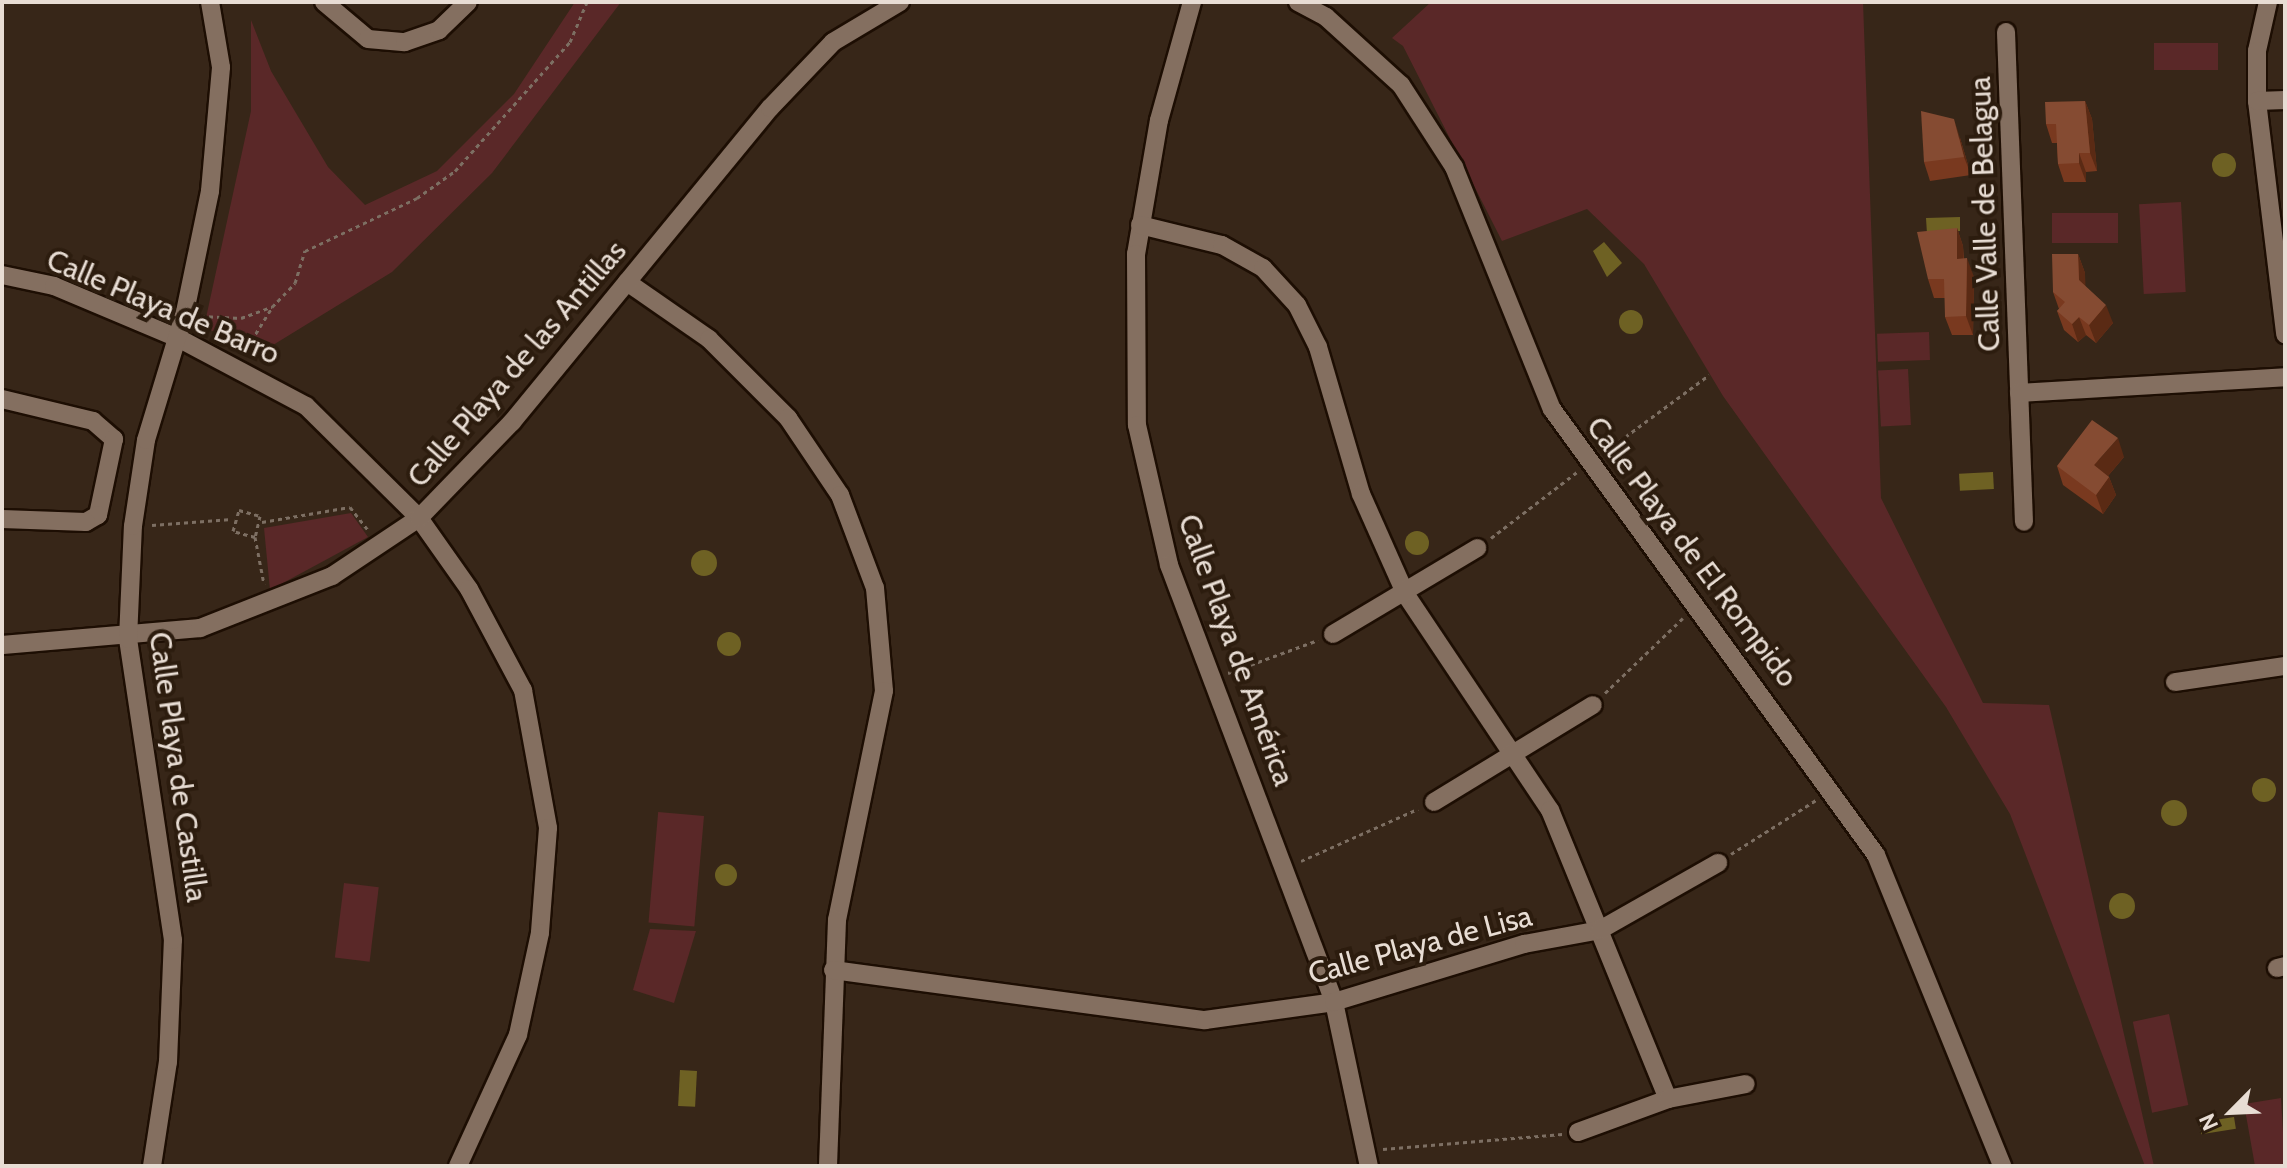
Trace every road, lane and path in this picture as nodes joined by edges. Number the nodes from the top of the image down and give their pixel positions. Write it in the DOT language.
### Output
graph roads {
  1 [pos="210,2"];
  2 [pos="324,2"];
  3 [pos="468,2"];
  4 [pos="587,2"];
  5 [pos="900,2"];
  6 [pos="1192,2"];
  7 [pos="1298,2"];
  8 [pos="2268,2"];
  9 [pos="2006,32"];
  10 [pos="2285,100"];
  11 [pos="2257,101"];
  12 [pos="1140,225"];
  13 [pos="2,275"];
  14 [pos="627,282"];
  15 [pos="272,307"];
  16 [pos="185,312"];
  17 [pos="2285,334"];
  18 [pos="178,338"];
  19 [pos="237,363"];
  20 [pos="2285,377"];
  21 [pos="2019,393"];
  22 [pos="2,399"];
  23 [pos="107,484"];
  24 [pos="138,486"];
  25 [pos="419,518"];
  26 [pos="2,519"];
  27 [pos="232,519"];
  28 [pos="262,522"];
  29 [pos="2024,522"];
  30 [pos="133,526"];
  31 [pos="255,537"];
  32 [pos="379,545"];
  33 [pos="1477,548"];
  34 [pos="1406,595"];
  35 [pos="1698,604"];
  36 [pos="268,605"];
  37 [pos="1333,634"];
  38 [pos="128,639"];
  39 [pos="2,645"];
  40 [pos="2285,666"];
  41 [pos="1211,679"];
  42 [pos="2175,682"];
  43 [pos="1593,705"];
  44 [pos="1515,750"];
  45 [pos="1834,789"];
  46 [pos="1434,802"];
  47 [pos="1718,863"];
  48 [pos="1287,868"];
  49 [pos="1600,930"];
  50 [pos="833,970"];
  51 [pos="1334,1002"];
  52 [pos="1746,1084"];
  53 [pos="1668,1099"];
  54 [pos="1578,1132"];
  55 [pos="1368,1158"];
  56 [pos="152,1166"];
  57 [pos="458,1166"];
  58 [pos="828,1166"];
  59 [pos="2002,1166"];
  1 -- 16 [label="street, Calle Playa de Castilla"];
  2 -- 3 [label="street"];
  4 -- 15 [label="path"];
  5 -- 14 [label="street, Calle Playa de las Antillas"];
  6 -- 12 [label="street, Calle Playa de América"];
  7 -- 35 [label="street, Calle Playa de El Rompido"];
  8 -- 11 [label="street"];
  9 -- 21 [label="street, Calle Valle de Belagua"];
  10 -- 11 [label="street"];
  11 -- 17 [label="street"];
  12 -- 34 [label="street"];
  12 -- 41 [label="street, Calle Playa de América"];
  13 -- 18 [label="street, Calle Playa de Barro"];
  14 -- 25 [label="street, Calle Playa de las Antillas"];
  14 -- 50 [label="street"];
  15 -- 16 [label="path"];
  15 -- 19 [label="path"];
  16 -- 18 [label="street, Calle Playa de Castilla"];
  18 -- 19 [label="street, Calle Playa de Barro"];
  18 -- 24 [label="street, Calle Playa de Castilla"];
  19 -- 25 [label="street, Calle Playa de Barro"];
  20 -- 21 [label="street, Calle Valle de Belagua"];
  21 -- 29 [label="street, Calle Valle de Belagua"];
  22 -- 23 [label="street"];
  23 -- 24 [label="street"];
  23 -- 26 [label="street"];
  24 -- 30 [label="street, Calle Playa de Castilla"];
  25 -- 32 [label="street, Calle Playa de las Antillas"];
  25 -- 57 [label="street, Calle Playa de Barro"];
  27 -- 28 [label="path"];
  27 -- 30 [label="path"];
  27 -- 31 [label="path"];
  28 -- 31 [label="path"];
  28 -- 32 [label="path"];
  30 -- 38 [label="street, Calle Playa de Castilla"];
  31 -- 36 [label="path"];
  32 -- 36 [label="street, Calle Playa de las Antillas"];
  33 -- 34 [label="street"];
  34 -- 37 [label="street"];
  34 -- 44 [label="street"];
  35 -- 43 [label="path"];
  35 -- 45 [label="street, Calle Playa de El Rompido"];
  36 -- 38 [label="street, Calle Playa de las Antillas"];
  37 -- 41 [label="path"];
  38 -- 39 [label="street, Calle Playa de las Antillas"];
  38 -- 56 [label="street, Calle Playa de Castilla"];
  40 -- 42 [label="street"];
  41 -- 48 [label="street, Calle Playa de América"];
  43 -- 44 [label="street"];
  44 -- 46 [label="street"];
  44 -- 49 [label="street"];
  45 -- 47 [label="path"];
  45 -- 59 [label="street, Calle Playa de El Rompido"];
  46 -- 48 [label="path"];
  47 -- 49 [label="street, Calle Playa de Lisa"];
  48 -- 51 [label="street, Calle Playa de América"];
  49 -- 51 [label="street, Calle Playa de Lisa"];
  49 -- 53 [label="street"];
  50 -- 51 [label="street, Calle Playa de Lisa"];
  50 -- 58 [label="street"];
  51 -- 55 [label="street, Calle Playa de América"];
  52 -- 53 [label="street"];
  53 -- 54 [label="street"];
  54 -- 55 [label="path"];
}
